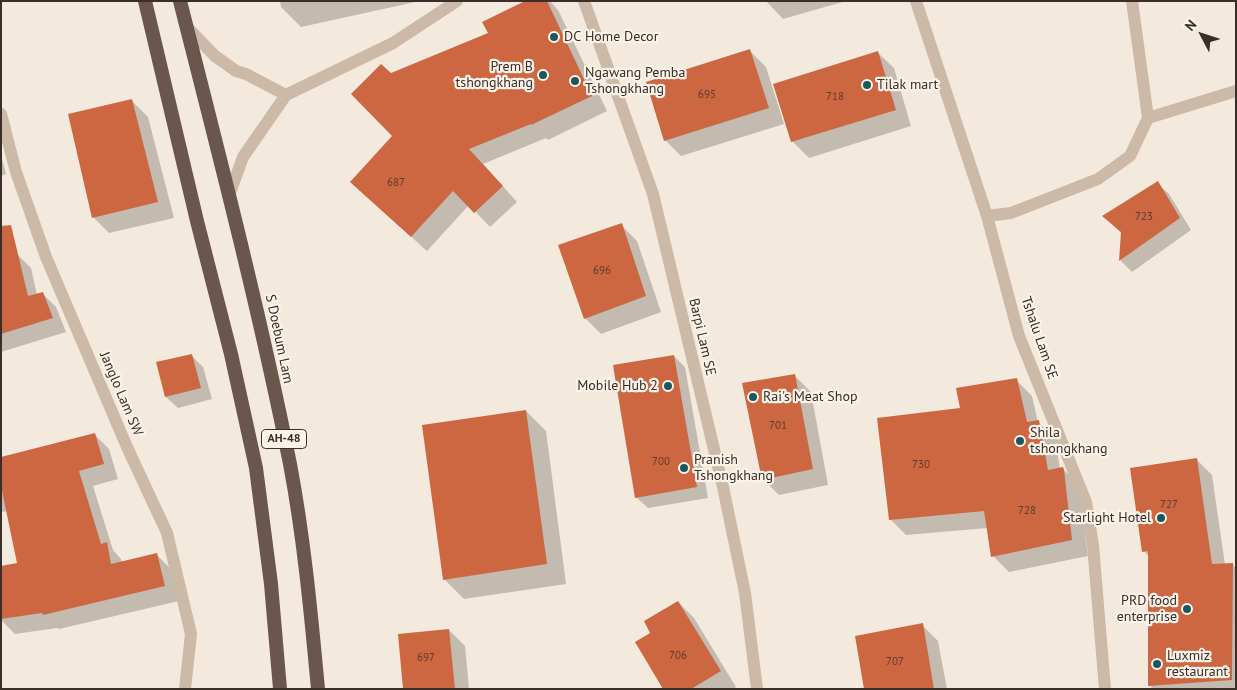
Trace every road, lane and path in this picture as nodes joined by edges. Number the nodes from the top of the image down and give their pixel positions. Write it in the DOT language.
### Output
graph roads {
  1 [pos="145,1"];
  2 [pos="180,1"];
  3 [pos="456,1"];
  4 [pos="584,1"];
  5 [pos="916,1"];
  6 [pos="1132,1"];
  7 [pos="186,26"];
  8 [pos="1236,91"];
  9 [pos="286,95"];
  10 [pos="1,114"];
  11 [pos="1148,118"];
  12 [pos="230,193"];
  13 [pos="987,216"];
  14 [pos="185,689"];
  15 [pos="280,689"];
  16 [pos="318,689"];
  17 [pos="757,689"];
  18 [pos="1105,689"];
  1 -- 15 [label="highway, AH-48"];
  2 -- 7 [label="highway, S Doebum Lam / AH-48"];
  3 -- 9 [label="street"];
  4 -- 17 [label="street, Barpi Lam SE"];
  5 -- 13 [label="street, Tshalu Lam SE"];
  6 -- 11 [label="street"];
  7 -- 9 [label="street"];
  7 -- 12 [label="highway, S Doebum Lam / AH-48"];
  8 -- 11 [label="street"];
  9 -- 12 [label="street"];
  10 -- 14 [label="street, Janglo Lam SW"];
  11 -- 13 [label="street"];
  12 -- 16 [label="highway, S Doebum Lam / AH-48"];
  13 -- 18 [label="street, Tshalu Lam SE"];
}
